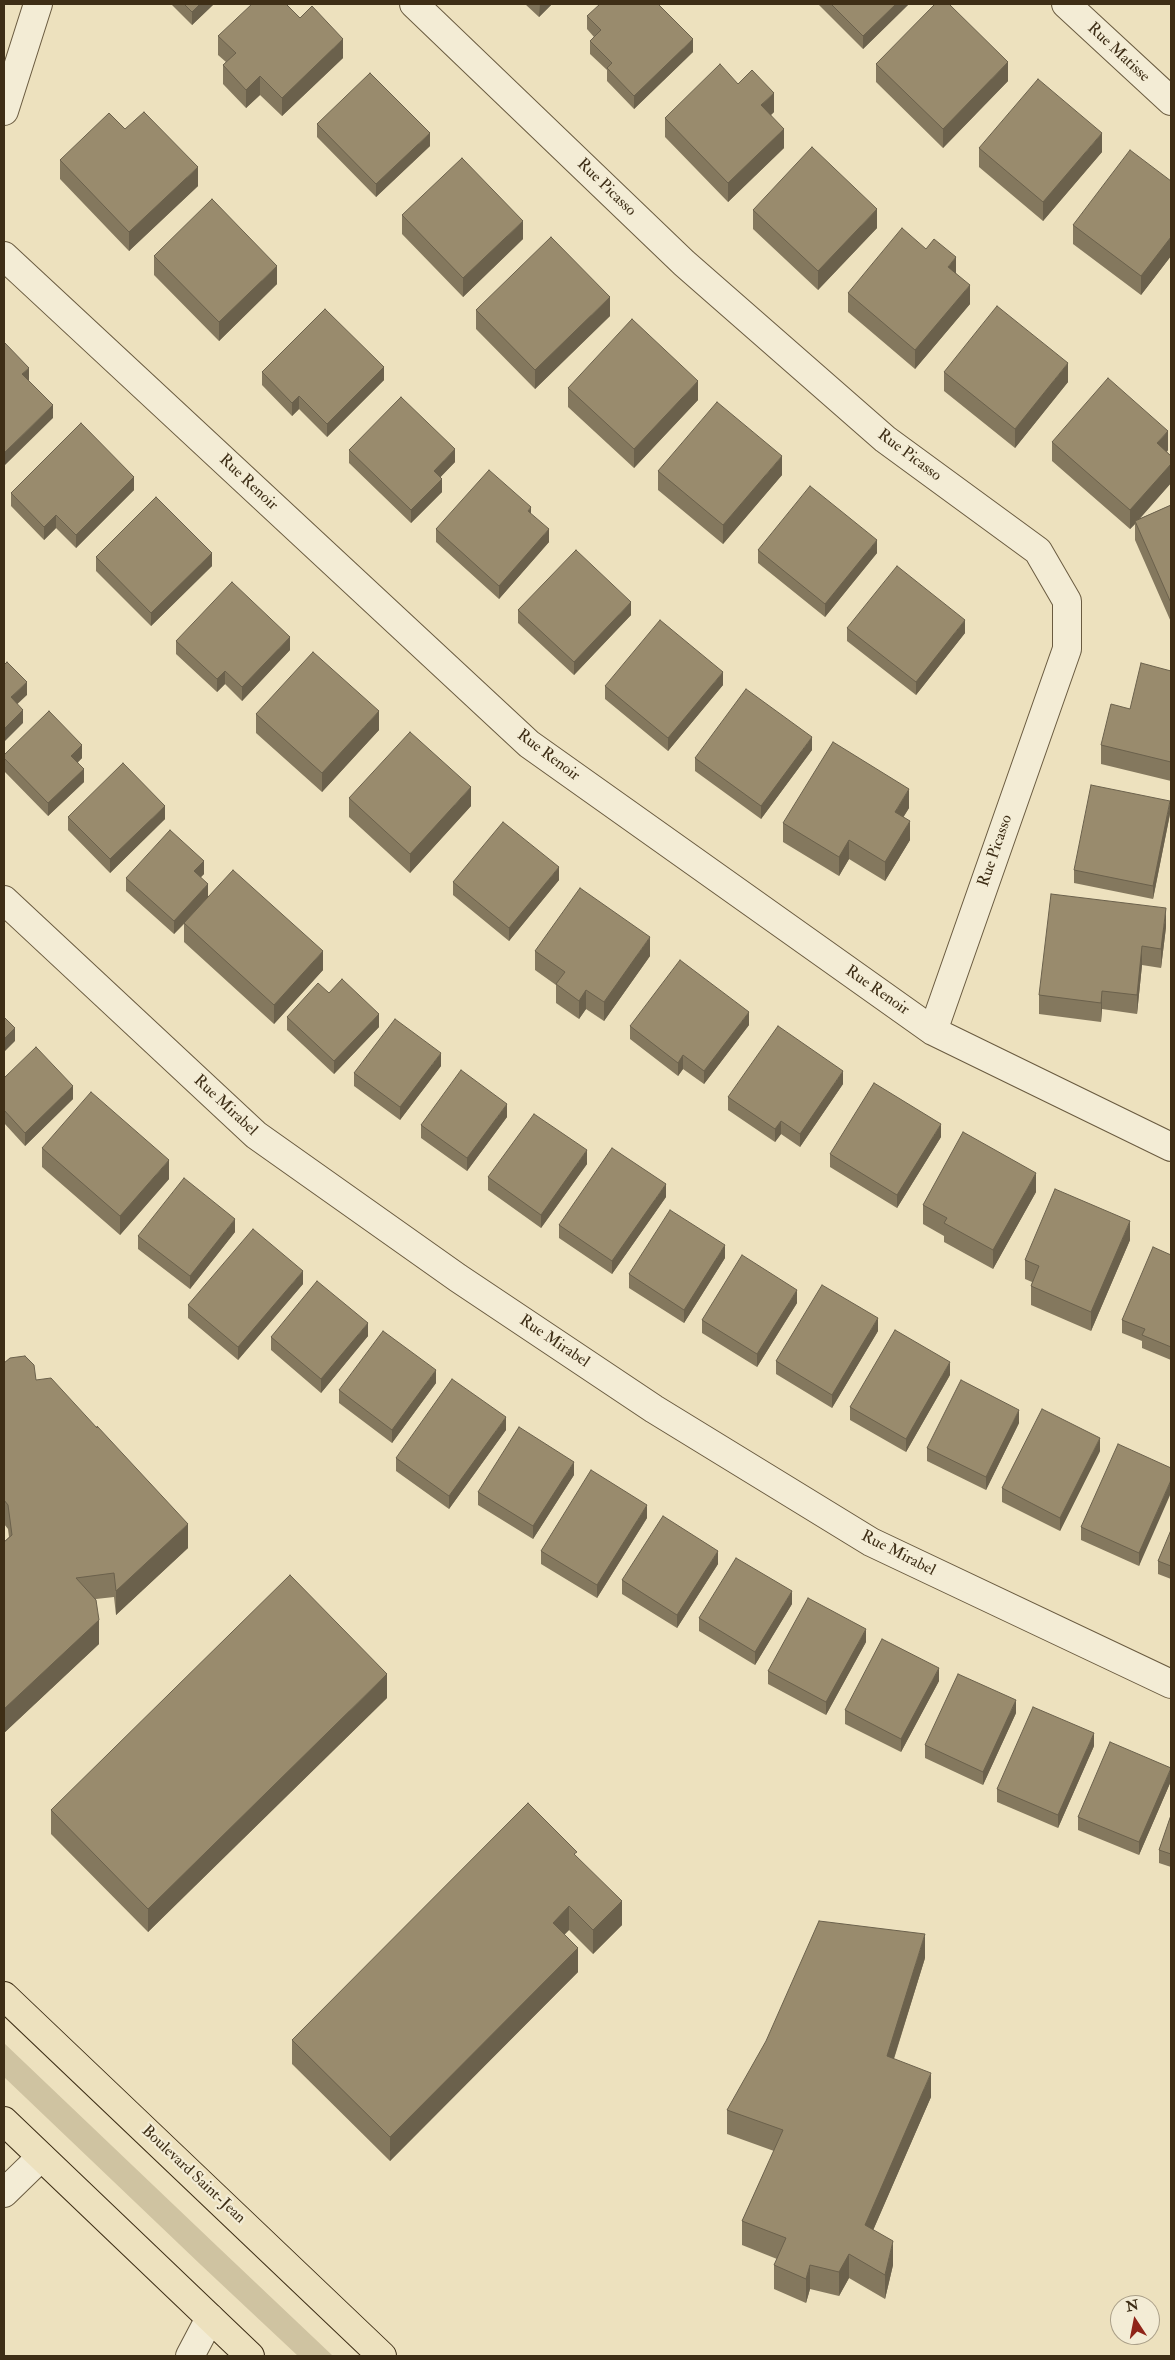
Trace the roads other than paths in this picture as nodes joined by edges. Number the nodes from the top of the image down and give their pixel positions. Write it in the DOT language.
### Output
graph roads {
  1 [pos="38,4"];
  2 [pos="414,4"];
  3 [pos="1066,4"];
  4 [pos="1171,101"];
  5 [pos="4,111"];
  6 [pos="4,256"];
  7 [pos="4,900"];
  8 [pos="933,1032"];
  9 [pos="1171,1147"];
  10 [pos="1171,1684"];
  11 [pos="4,1996"];
  12 [pos="4,2121"];
  13 [pos="41,2157"];
  14 [pos="4,2193"];
  15 [pos="210,2318"];
  16 [pos="190,2356"];
  17 [pos="250,2356"];
  18 [pos="382,2356"];
  1 -- 5 [label="street"];
  2 -- 8 [label="street, Rue Picasso"];
  3 -- 4 [label="street, Rue Matisse"];
  6 -- 8 [label="street, Rue Renoir"];
  7 -- 10 [label="street, Rue Mirabel"];
  8 -- 9 [label="street, Rue Renoir"];
  11 -- 18 [label="main road, Boulevard Saint-Jean"];
  12 -- 13 [label="main road"];
  13 -- 14 [label="street"];
  13 -- 15 [label="main road"];
  15 -- 16 [label="street"];
  15 -- 17 [label="main road"];
}
